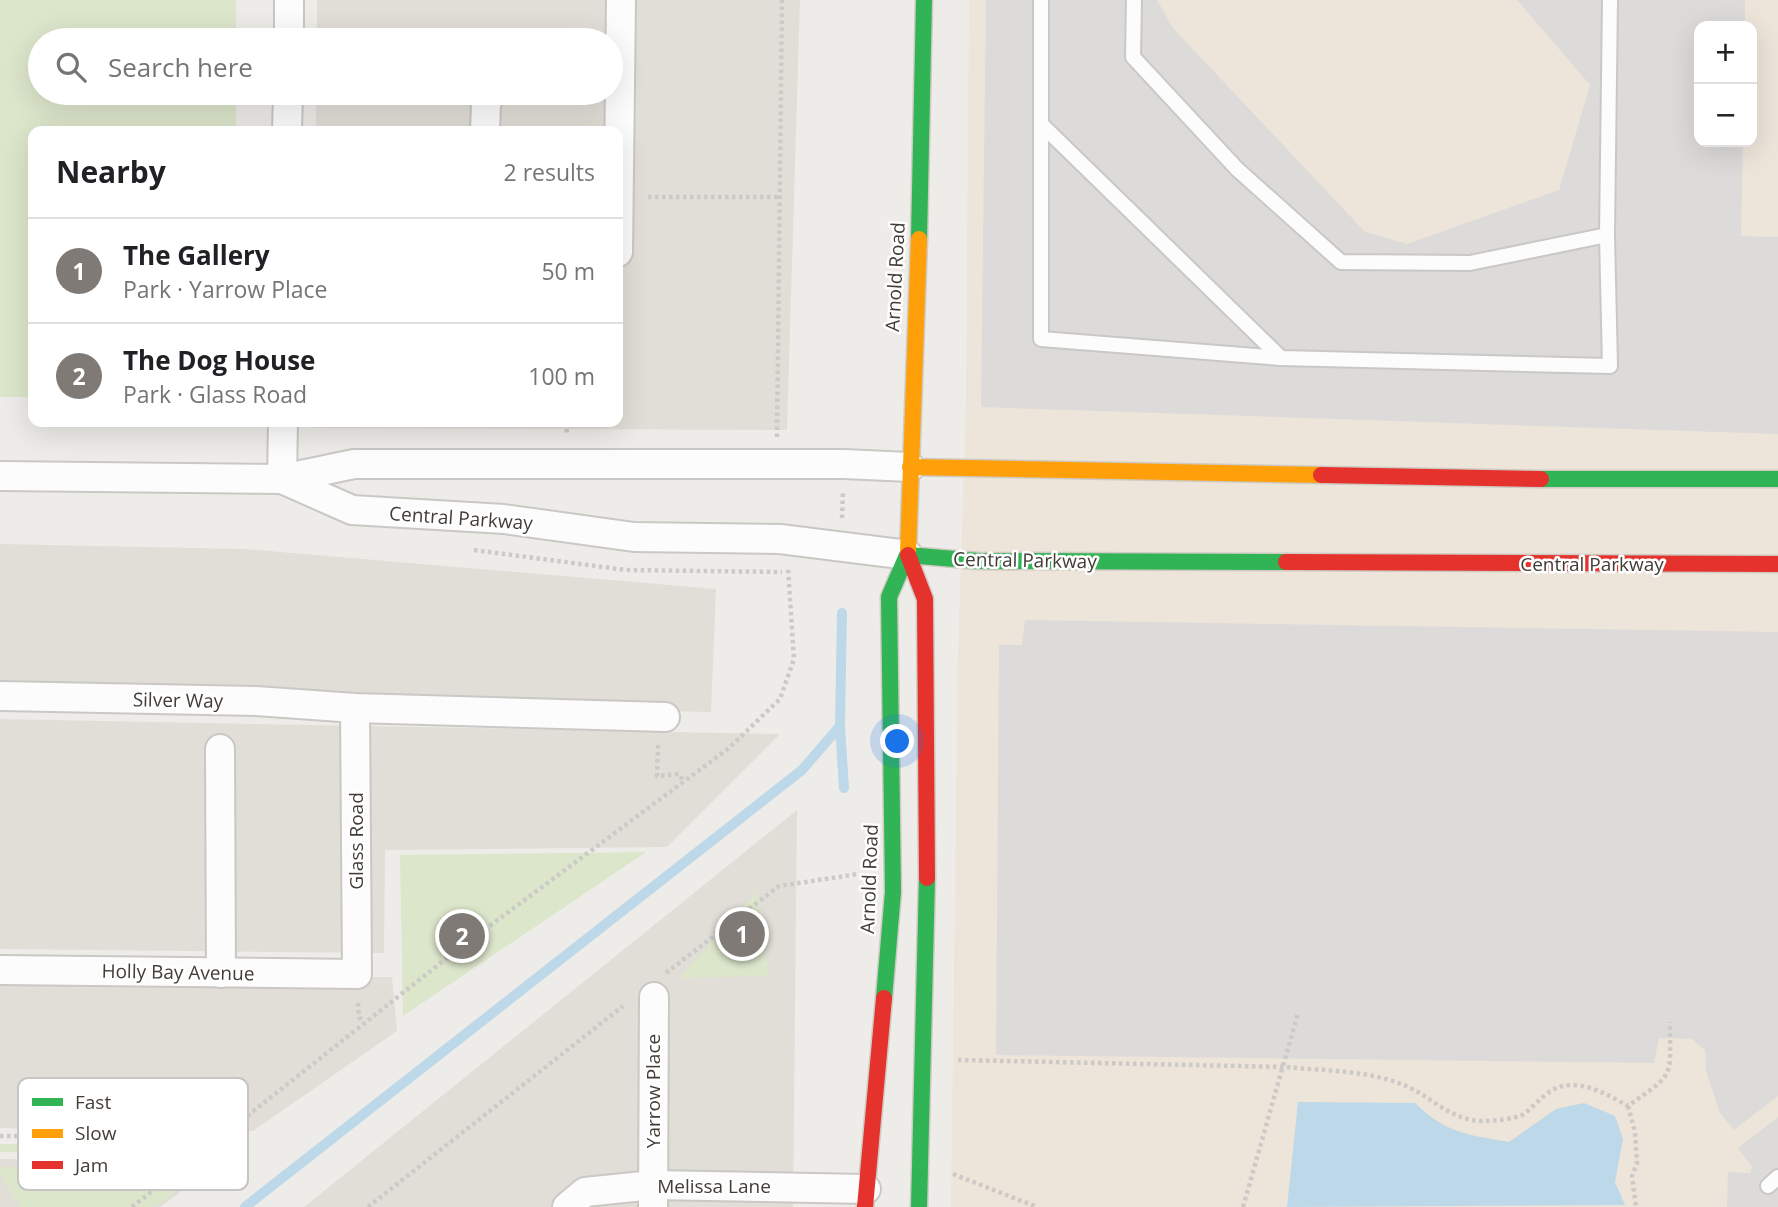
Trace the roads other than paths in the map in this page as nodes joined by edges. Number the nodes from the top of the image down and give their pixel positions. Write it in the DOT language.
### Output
graph roads {
  1 [pos="289,0"];
  2 [pos="621,0"];
  3 [pos="924,0"];
  4 [pos="1041,0"];
  5 [pos="1134,0"];
  6 [pos="1610,0"];
  7 [pos="289,28"];
  8 [pos="619,28"];
  9 [pos="288,105"];
  10 [pos="486,105"];
  11 [pos="617,105"];
  12 [pos="1041,124"];
  13 [pos="287,126"];
  14 [pos="485,126"];
  15 [pos="618,126"];
  16 [pos="1607,235"];
  17 [pos="1281,358"];
  18 [pos="283,427"];
  19 [pos="910,467"];
  20 [pos="0,476"];
  21 [pos="282,479"];
  22 [pos="1778,479"];
  23 [pos="908,555"];
  24 [pos="1778,564"];
  25 [pos="0,696"];
  26 [pos="355,708"];
  27 [pos="662,716"];
  28 [pos="220,749"];
  29 [pos="0,970"];
  30 [pos="221,973"];
  31 [pos="357,974"];
  32 [pos="648,992"];
  33 [pos="653,1196"];
  34 [pos="865,1198"];
  35 [pos="567,1207"];
  36 [pos="919,1207"];
  1 -- 7 [label="street"];
  2 -- 8 [label="street"];
  3 -- 19 [label="street, Arnold Road"];
  4 -- 12 [label="lane"];
  5 -- 16 [label="lane"];
  6 -- 16 [label="lane"];
  9 -- 13 [label="street"];
  10 -- 14 [label="street"];
  11 -- 15 [label="street"];
  12 -- 17 [label="lane"];
  12 -- 17 [label="lane"];
  16 -- 17 [label="lane"];
  18 -- 21 [label="street"];
  19 -- 21 [label="street, Central Parkway"];
  19 -- 22 [label="street, Central Parkway"];
  19 -- 23 [label="street, Arnold Road"];
  20 -- 21 [label="street, Central Parkway"];
  21 -- 23 [label="street, Central Parkway"];
  23 -- 24 [label="street, Central Parkway"];
  23 -- 34 [label="street, Arnold Road"];
  23 -- 36 [label="street, Arnold Road"];
  25 -- 26 [label="street, Silver Way"];
  26 -- 27 [label="street, Silver Way"];
  26 -- 31 [label="street, Glass Road"];
  28 -- 30 [label="street"];
  29 -- 30 [label="street, Holly Bay Avenue"];
  30 -- 31 [label="street, Holly Bay Avenue"];
  32 -- 33 [label="street, Yarrow Place"];
  33 -- 34 [label="street, Melissa Lane"];
  33 -- 35 [label="street, Melissa Lane"];
}
